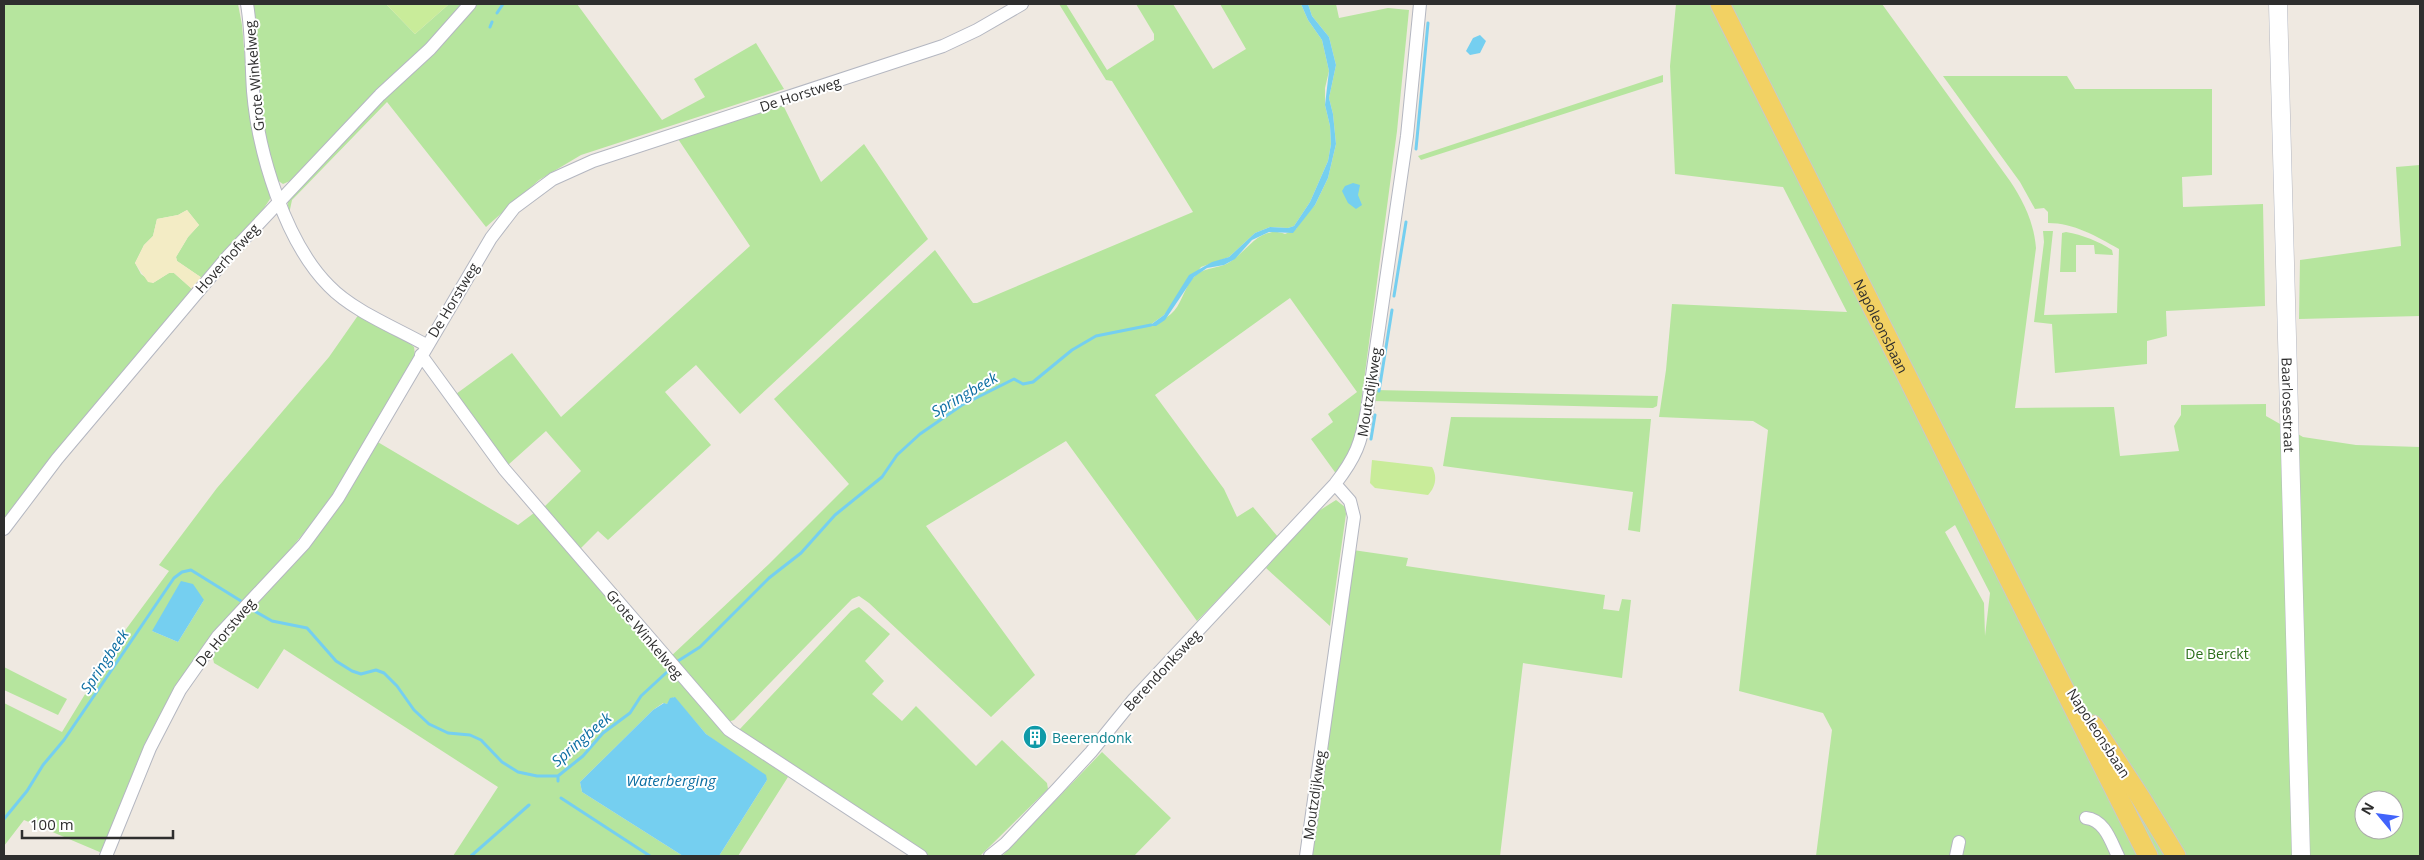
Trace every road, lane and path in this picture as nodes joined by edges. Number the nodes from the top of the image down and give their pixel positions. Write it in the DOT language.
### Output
graph roads {
  1 [pos="247,4"];
  2 [pos="470,4"];
  3 [pos="1022,4"];
  4 [pos="1420,4"];
  5 [pos="1720,4"];
  6 [pos="2278,4"];
  7 [pos="279,200"];
  8 [pos="424,350"];
  9 [pos="1335,484"];
  10 [pos="4,529"];
  11 [pos="2044,649"];
  12 [pos="2086,818"];
  13 [pos="1959,842"];
  14 [pos="106,856"];
  15 [pos="921,856"];
  16 [pos="990,856"];
  17 [pos="1306,856"];
  18 [pos="1956,856"];
  19 [pos="2118,856"];
  20 [pos="2148,856"];
  21 [pos="2176,856"];
  22 [pos="2301,856"];
  1 -- 7 [label="street, Grote Winkelweg"];
  2 -- 7 [label="street, Hoverhofweg"];
  3 -- 8 [label="street, De Horstweg"];
  4 -- 9 [label="street, Moutzdijkweg"];
  5 -- 11 [label="main road, Napoleonsbaan"];
  6 -- 22 [label="street, Baarlosestraat"];
  7 -- 8 [label="street, Grote Winkelweg"];
  7 -- 10 [label="street, Hoverhofweg"];
  8 -- 14 [label="street, De Horstweg"];
  8 -- 15 [label="street, Grote Winkelweg"];
  9 -- 16 [label="street, Berendonksweg"];
  9 -- 17 [label="street, Moutzdijkweg"];
  11 -- 20 [label="main road, Napoleonsbaan"];
  11 -- 21 [label="main road, Napoleonsbaan"];
  12 -- 19 [label="street"];
  13 -- 18 [label="street"];
}
